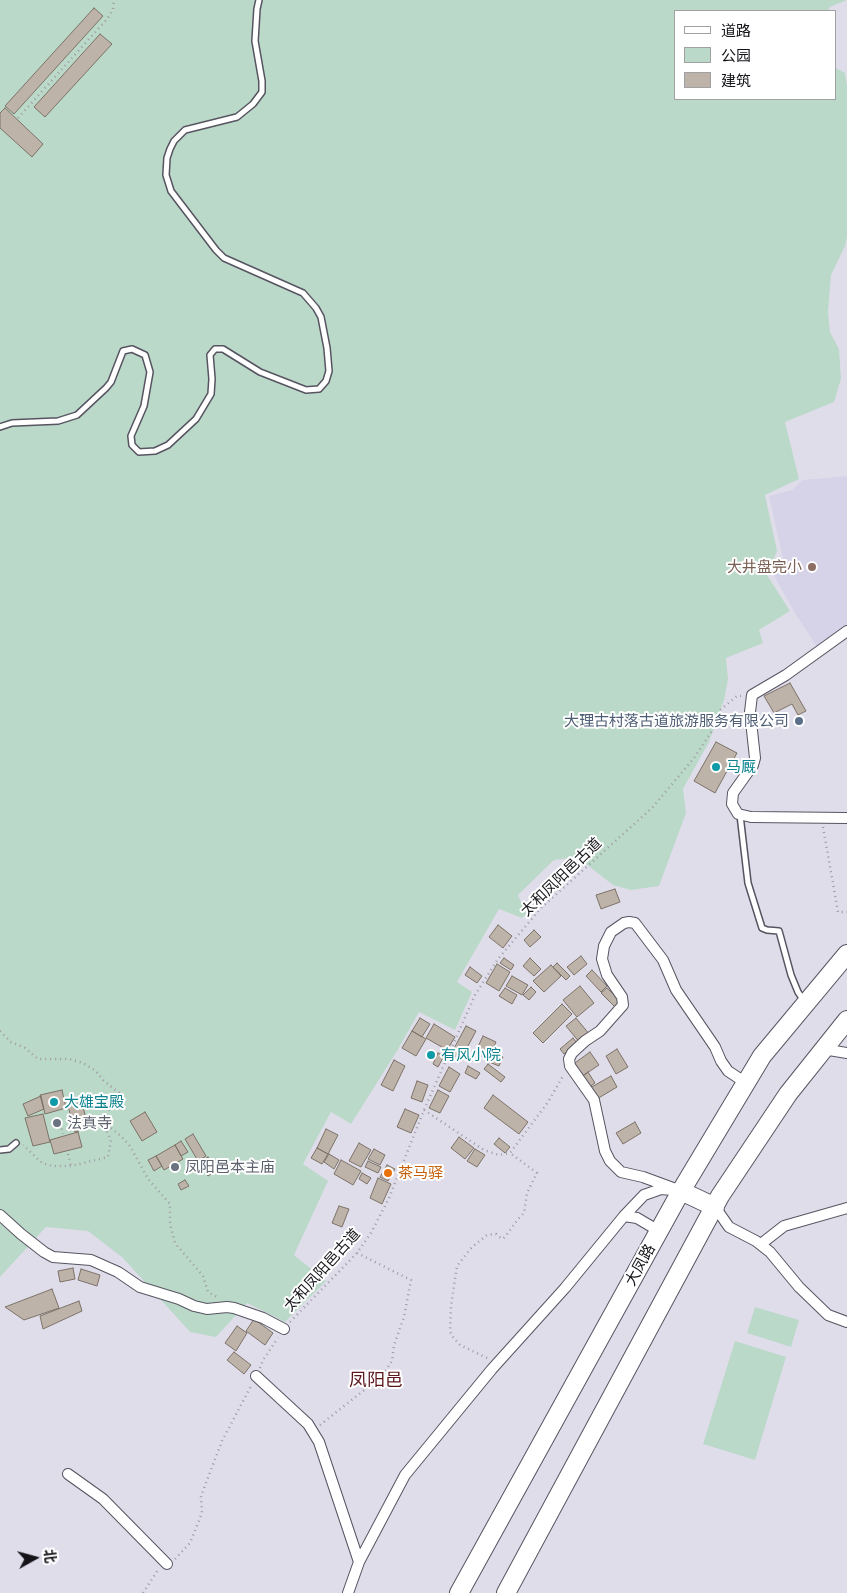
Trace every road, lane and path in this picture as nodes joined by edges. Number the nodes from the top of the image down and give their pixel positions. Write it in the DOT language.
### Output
graph roads {
  1 [pos="114,0"];
  2 [pos="260,0"];
  3 [pos="18,118"];
  4 [pos="0,427"];
  5 [pos="847,631"];
  6 [pos="752,695"];
  7 [pos="740,814"];
  8 [pos="821,818"];
  9 [pos="847,818"];
  10 [pos="847,912"];
  11 [pos="847,954"];
  12 [pos="806,1004"];
  13 [pos="847,1020"];
  14 [pos="0,1031"];
  15 [pos="823,1049"];
  16 [pos="847,1053"];
  17 [pos="570,1063"];
  18 [pos="746,1083"];
  19 [pos="424,1110"];
  20 [pos="60,1119"];
  21 [pos="102,1121"];
  22 [pos="63,1134"];
  23 [pos="16,1143"];
  24 [pos="0,1150"];
  25 [pos="510,1153"];
  26 [pos="68,1154"];
  27 [pos="70,1166"];
  28 [pos="681,1191"];
  29 [pos="715,1207"];
  30 [pos="847,1208"];
  31 [pos="0,1215"];
  32 [pos="624,1216"];
  33 [pos="659,1231"];
  34 [pos="761,1244"];
  35 [pos="357,1253"];
  36 [pos="227,1307"];
  37 [pos="847,1322"];
  38 [pos="284,1329"];
  39 [pos="498,1363"];
  40 [pos="256,1376"];
  41 [pos="312,1431"];
  42 [pos="68,1474"];
  43 [pos="359,1562"];
  44 [pos="167,1564"];
  45 [pos="143,1593"];
  46 [pos="348,1593"];
  47 [pos="459,1593"];
  48 [pos="506,1593"];
  1 -- 3 [label="path"];
  2 -- 4 [label="lane"];
  5 -- 6 [label="street"];
  6 -- 7 [label="street"];
  6 -- 19 [label="path, 太和凤阳邑古道"];
  7 -- 8 [label="street"];
  7 -- 12 [label="lane"];
  8 -- 9 [label="street"];
  8 -- 10 [label="path"];
  11 -- 12 [label="highway, 大凤路"];
  12 -- 18 [label="highway, 大凤路"];
  13 -- 15 [label="highway"];
  14 -- 21 [label="path"];
  15 -- 16 [label="street"];
  15 -- 29 [label="highway"];
  17 -- 18 [label="street"];
  17 -- 25 [label="path"];
  17 -- 28 [label="street"];
  18 -- 28 [label="highway, 大凤路"];
  19 -- 25 [label="path"];
  19 -- 35 [label="path, 太和凤阳邑古道"];
  20 -- 22 [label="path"];
  21 -- 27 [label="path"];
  21 -- 36 [label="path"];
  23 -- 24 [label="lane"];
  23 -- 27 [label="path"];
  25 -- 39 [label="path"];
  26 -- 27 [label="path"];
  28 -- 29 [label="highway"];
  28 -- 32 [label="street"];
  28 -- 33 [label="highway, 大凤路"];
  29 -- 34 [label="street"];
  29 -- 48 [label="highway"];
  30 -- 34 [label="street"];
  31 -- 36 [label="street"];
  32 -- 33 [label="street"];
  32 -- 39 [label="street"];
  33 -- 47 [label="highway, 大凤路"];
  34 -- 37 [label="street"];
  35 -- 38 [label="path, 太和凤阳邑古道"];
  35 -- 41 [label="path"];
  36 -- 38 [label="street"];
  38 -- 40 [label="path, 太和凤阳邑古道"];
  39 -- 43 [label="street"];
  40 -- 41 [label="street"];
  40 -- 44 [label="path, 太和凤阳邑古道"];
  41 -- 43 [label="street"];
  42 -- 44 [label="street"];
  43 -- 46 [label="street"];
  44 -- 45 [label="path, 太和凤阳邑古道"];
}
